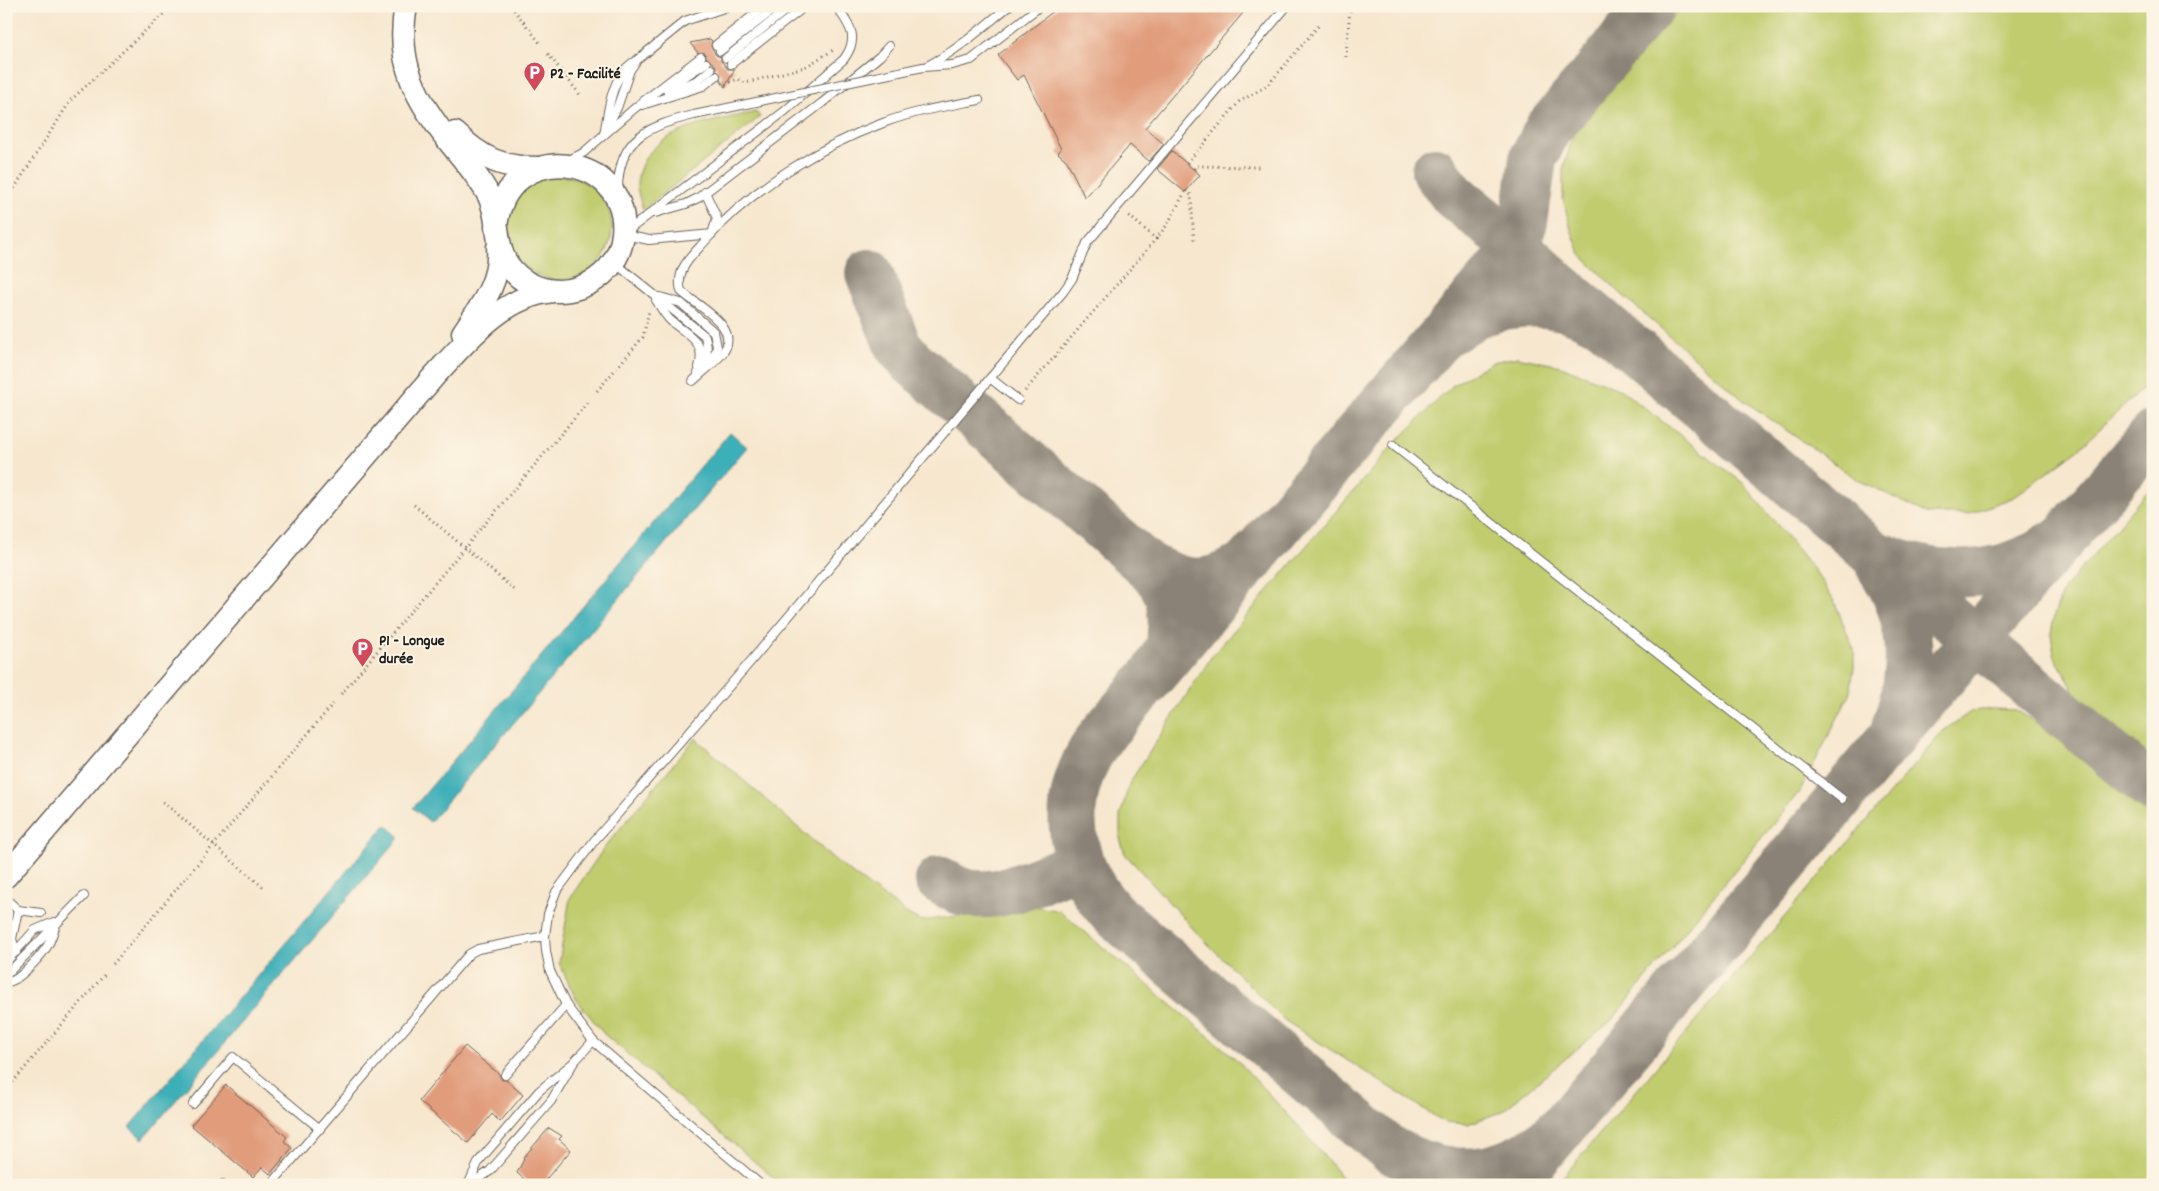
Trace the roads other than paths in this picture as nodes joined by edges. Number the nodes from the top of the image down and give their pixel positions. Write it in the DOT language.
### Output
graph roads {
  1 [pos="406,6"];
  2 [pos="417,6"];
  3 [pos="730,6"];
  4 [pos="765,6"];
  5 [pos="778,6"];
  6 [pos="791,6"];
  7 [pos="802,6"];
  8 [pos="836,6"];
  9 [pos="1009,6"];
  10 [pos="1040,6"];
  11 [pos="1287,6"];
  12 [pos="889,46"];
  13 [pos="723,55"];
  14 [pos="923,68"];
  15 [pos="979,100"];
  16 [pos="636,107"];
  17 [pos="604,133"];
  18 [pos="549,166"];
  19 [pos="705,192"];
  20 [pos="619,207"];
  21 [pos="650,214"];
  22 [pos="712,234"];
  23 [pos="623,235"];
  24 [pos="497,236"];
  25 [pos="614,262"];
  26 [pos="553,291"];
  27 [pos="653,295"];
  28 [pos="435,376"];
  29 [pos="990,378"];
  30 [pos="693,381"];
  31 [pos="1018,400"];
  32 [pos="1392,445"];
  33 [pos="1842,798"];
  34 [pos="6,876"];
  35 [pos="84,896"];
  36 [pos="6,899"];
  37 [pos="18,910"];
  38 [pos="41,913"];
  39 [pos="58,920"];
  40 [pos="545,936"];
  41 [pos="16,952"];
  42 [pos="6,962"];
  43 [pos="6,975"];
  44 [pos="6,982"];
  45 [pos="566,1005"];
  46 [pos="593,1041"];
  47 [pos="574,1062"];
  48 [pos="505,1075"];
  49 [pos="193,1104"];
  50 [pos="320,1129"];
  51 [pos="275,1180"];
  52 [pos="468,1185"];
  53 [pos="761,1185"];
  1 -- 24 [label="street"];
  2 -- 18 [label="street"];
  3 -- 17 [label="lane"];
  4 -- 13 [label="lane"];
  5 -- 13 [label="lane"];
  6 -- 13 [label="lane"];
  7 -- 13 [label="lane"];
  8 -- 21 [label="lane"];
  9 -- 14 [label="lane"];
  10 -- 14 [label="lane"];
  11 -- 29 [label="lane"];
  12 -- 19 [label="lane"];
  14 -- 20 [label="lane, bridge"];
  15 -- 22 [label="lane"];
  16 -- 16 [label="lane"];
  16 -- 17 [label="lane"];
  17 -- 18 [label="lane"];
  18 -- 20 [label="street"];
  18 -- 24 [label="street"];
  19 -- 21 [label="lane"];
  19 -- 22 [label="lane"];
  20 -- 23 [label="street"];
  21 -- 23 [label="lane"];
  22 -- 23 [label="lane"];
  22 -- 30 [label="lane"];
  23 -- 25 [label="street"];
  24 -- 26 [label="street"];
  24 -- 28 [label="street"];
  25 -- 26 [label="street"];
  25 -- 27 [label="lane"];
  26 -- 28 [label="street"];
  27 -- 30 [label="lane"];
  27 -- 30 [label="lane"];
  28 -- 34 [label="street"];
  29 -- 31 [label="lane"];
  29 -- 40 [label="lane"];
  32 -- 33 [label="lane"];
  35 -- 39 [label="lane"];
  36 -- 37 [label="lane"];
  37 -- 38 [label="lane"];
  37 -- 41 [label="lane"];
  39 -- 41 [label="lane"];
  39 -- 43 [label="lane"];
  39 -- 44 [label="lane"];
  40 -- 45 [label="lane"];
  40 -- 50 [label="lane"];
  41 -- 42 [label="lane"];
  45 -- 46 [label="lane"];
  45 -- 48 [label="lane"];
  46 -- 47 [label="lane"];
  46 -- 53 [label="lane"];
  47 -- 52 [label="lane"];
  47 -- 52 [label="lane"];
  49 -- 50 [label="lane"];
  50 -- 51 [label="lane"];
}
